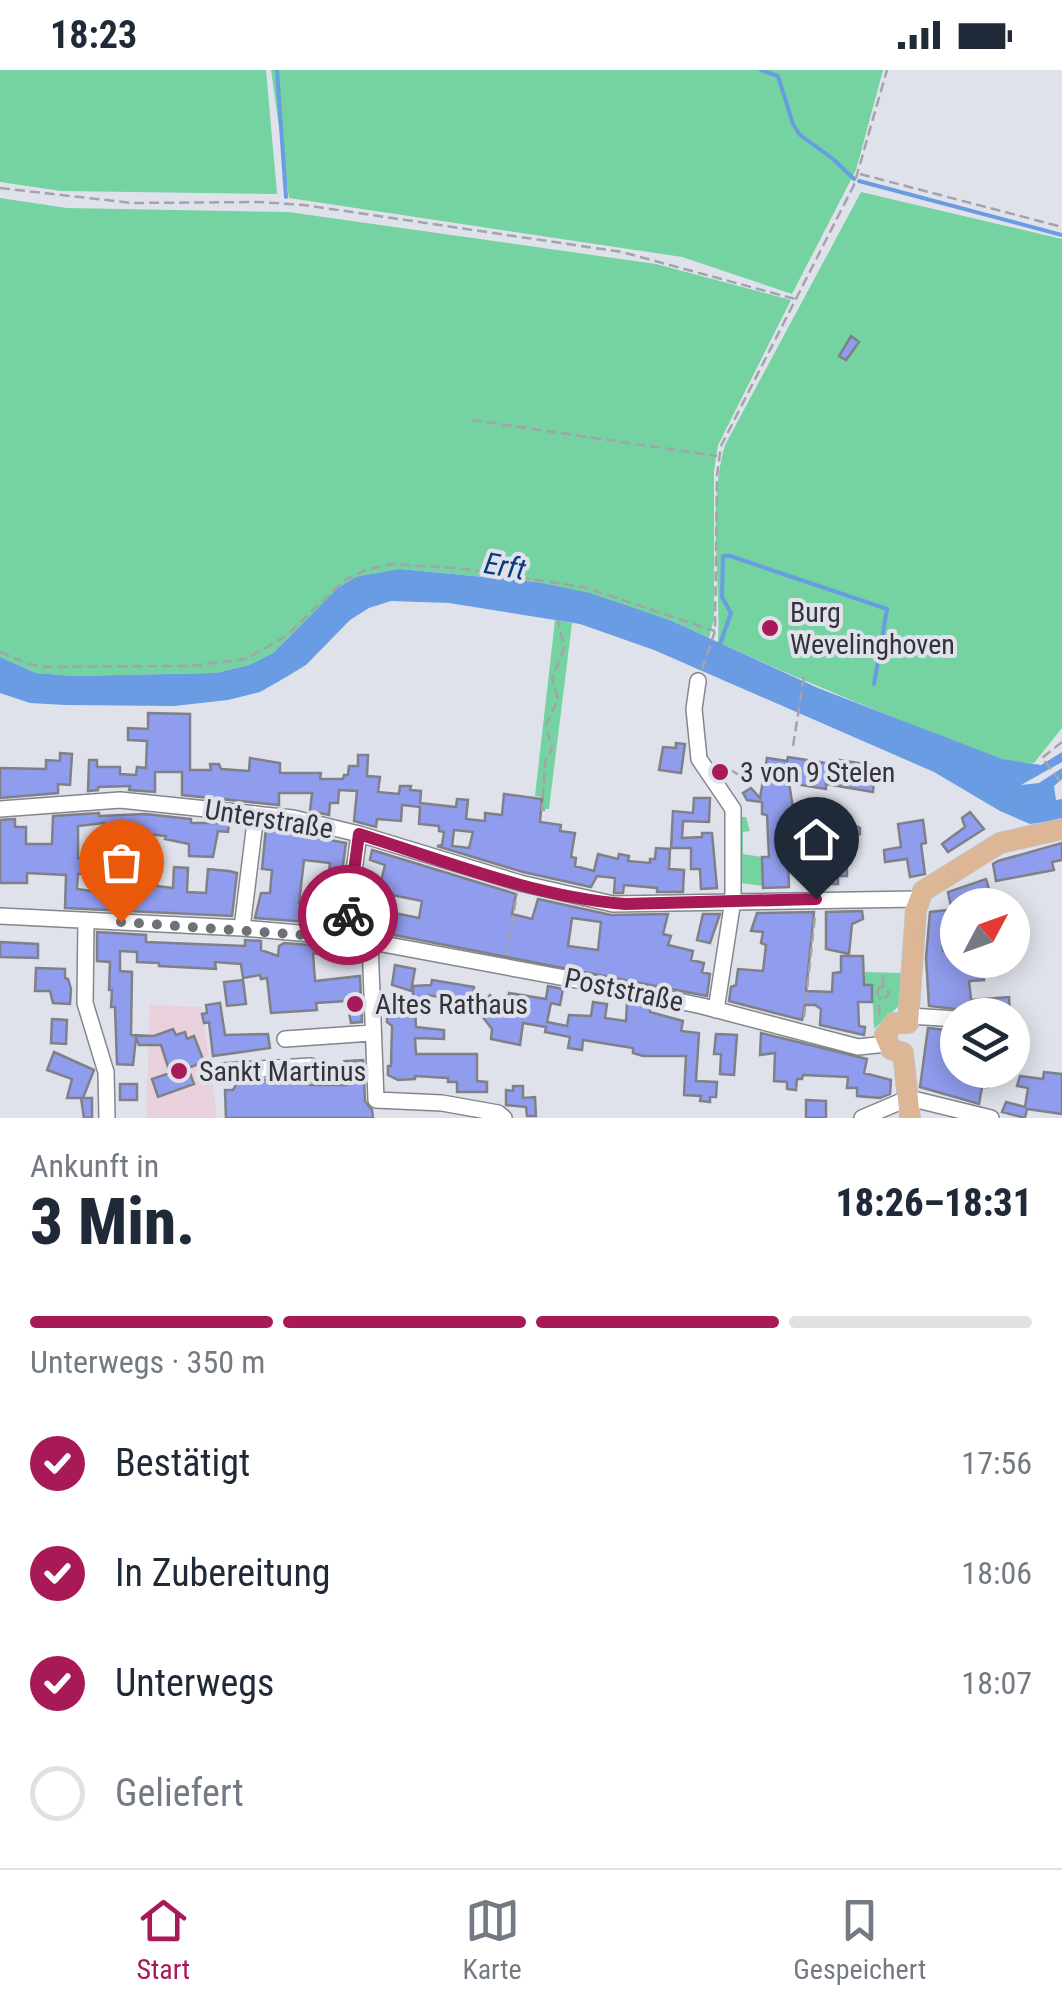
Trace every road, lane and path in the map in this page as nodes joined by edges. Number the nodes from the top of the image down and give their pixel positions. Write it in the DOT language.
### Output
graph roads {
  1 [pos="887,70"];
  2 [pos="859,174"];
  3 [pos="0,188"];
  4 [pos="1062,227"];
  5 [pos="795,299"];
  6 [pos="472,420"];
  7 [pos="718,456"];
  8 [pos="558,621"];
  9 [pos="716,631"];
  10 [pos="0,652"];
  11 [pos="804,677"];
  12 [pos="698,681"];
  13 [pos="1062,742"];
  14 [pos="794,746"];
  15 [pos="718,762"];
  16 [pos="742,777"];
  17 [pos="1060,781"];
  18 [pos="0,808"];
  19 [pos="545,810"];
  20 [pos="250,818"];
  21 [pos="1062,829"];
  22 [pos="359,834"];
  23 [pos="520,883"];
  24 [pos="816,899"];
  25 [pos="918,899"];
  26 [pos="732,900"];
  27 [pos="0,916"];
  28 [pos="86,920"];
  29 [pos="242,928"];
  30 [pos="345,938"];
  31 [pos="370,942"];
  32 [pos="504,965"];
  33 [pos="883,971"];
  34 [pos="883,986"];
  35 [pos="716,1010"];
  36 [pos="940,1019"];
  37 [pos="909,1020"];
  38 [pos="372,1033"];
  39 [pos="802,1033"];
  40 [pos="285,1039"];
  41 [pos="895,1048"];
  42 [pos="222,1071"];
  43 [pos="346,1074"];
  44 [pos="909,1108"];
  45 [pos="413,1110"];
  46 [pos="106,1118"];
  47 [pos="504,1118"];
  48 [pos="862,1118"];
  49 [pos="991,1118"];
  1 -- 2 [label="path"];
  2 -- 4 [label="path"];
  2 -- 5 [label="path"];
  3 -- 5 [label="path"];
  5 -- 7 [label="path"];
  6 -- 7 [label="path"];
  7 -- 9 [label="path"];
  8 -- 19 [label="path"];
  9 -- 10 [label="path"];
  9 -- 12 [label="path"];
  11 -- 14 [label="path"];
  12 -- 26 [label="street"];
  13 -- 17 [label="path"];
  15 -- 16 [label="path"];
  18 -- 20 [label="street, Unterstraße"];
  20 -- 22 [label="street, Unterstraße"];
  20 -- 29 [label="street"];
  21 -- 25 [label="main road"];
  22 -- 23 [label="street, Unterstraße"];
  22 -- 30 [label="street, Unterstraße"];
  23 -- 26 [label="street, Unterstraße"];
  23 -- 32 [label="path"];
  24 -- 25 [label="street, Unterstraße"];
  24 -- 26 [label="street, Unterstraße"];
  24 -- 39 [label="path"];
  25 -- 37 [label="main road"];
  26 -- 35 [label="street"];
  27 -- 28 [label="street, Poststraße"];
  28 -- 29 [label="street, Poststraße"];
  28 -- 46 [label="street"];
  29 -- 30 [label="street, Poststraße"];
  30 -- 31 [label="street, Poststraße"];
  31 -- 32 [label="street, Poststraße"];
  31 -- 38 [label="street"];
  32 -- 35 [label="street, Poststraße"];
  33 -- 34 [label="path"];
  35 -- 39 [label="street, Poststraße"];
  36 -- 37 [label="street"];
  37 -- 41 [label="main road"];
  38 -- 40 [label="street"];
  38 -- 45 [label="street"];
  39 -- 41 [label="street, Poststraße"];
  41 -- 44 [label="main road"];
  42 -- 43 [label="street"];
  44 -- 48 [label="street"];
  44 -- 49 [label="street"];
  45 -- 47 [label="street"];
}
